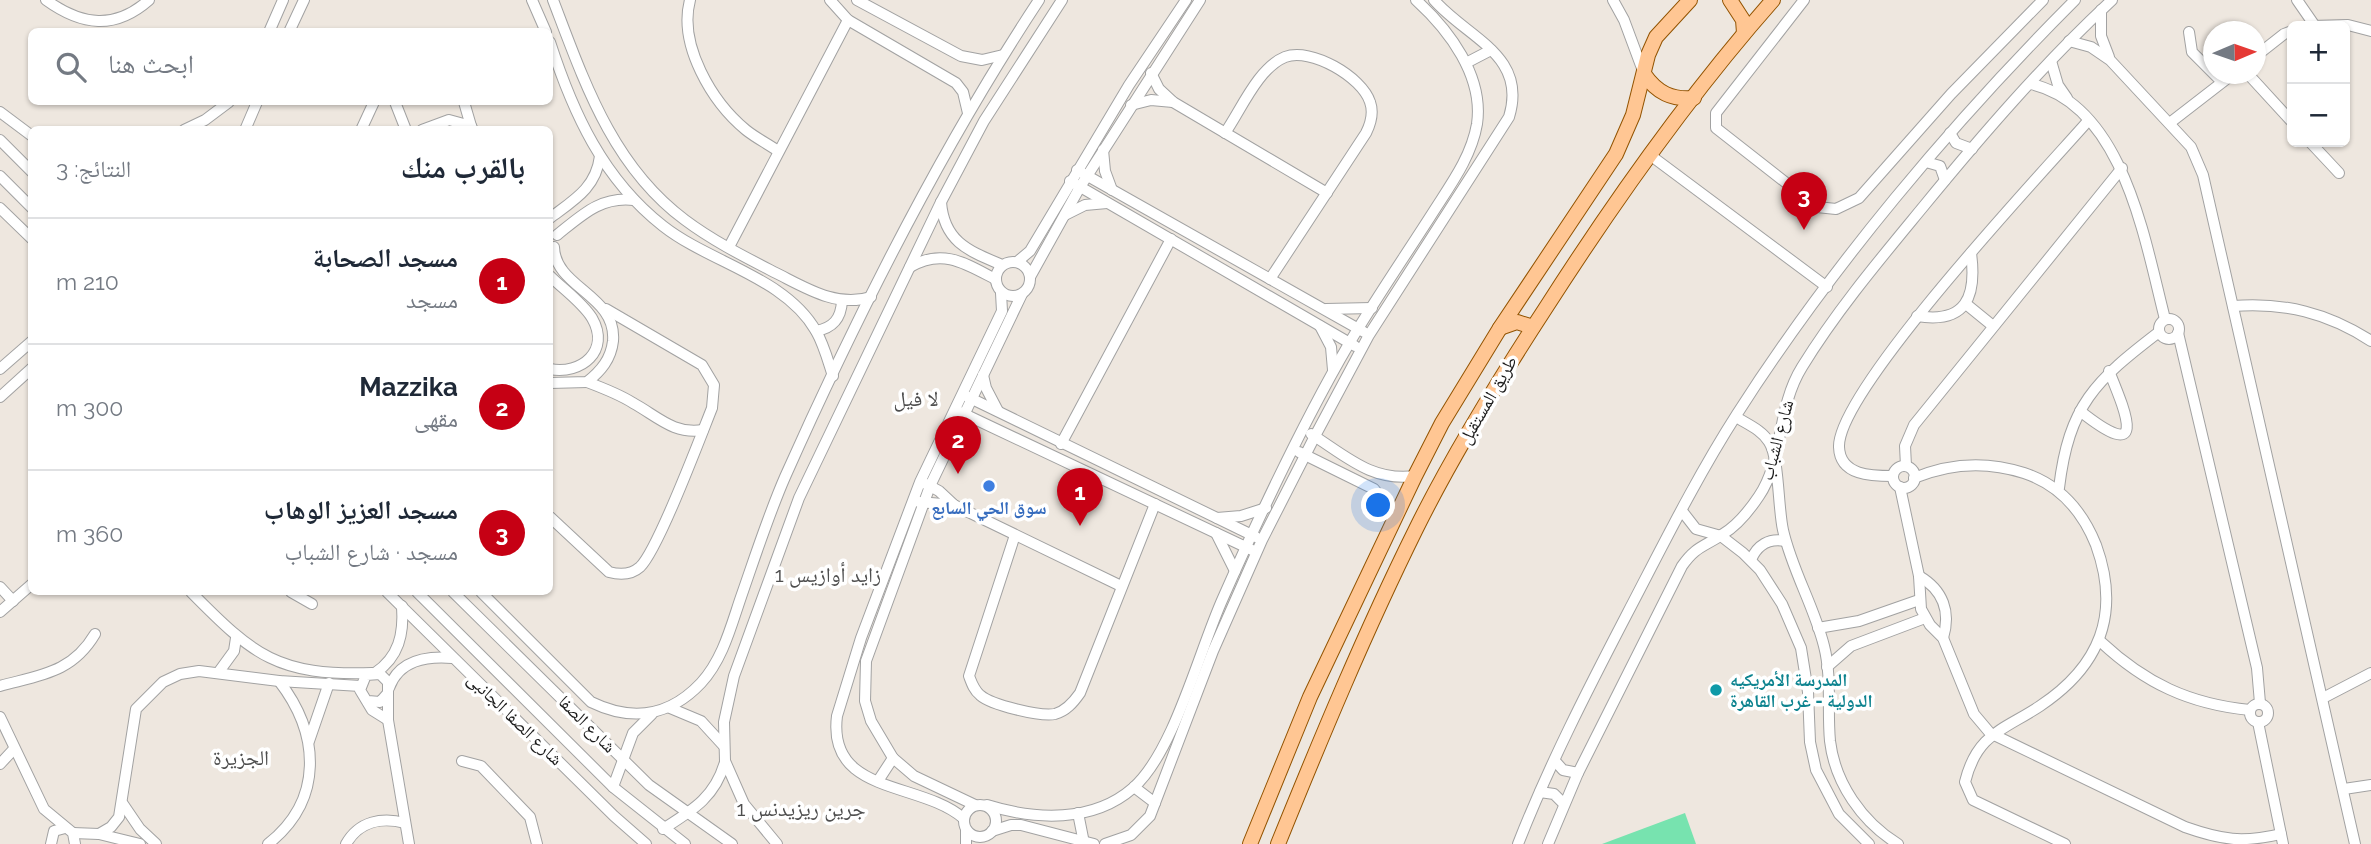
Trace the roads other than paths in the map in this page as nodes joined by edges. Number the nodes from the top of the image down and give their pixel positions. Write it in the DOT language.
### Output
graph roads {
  1 [pos="46,0"];
  2 [pos="149,0"];
  3 [pos="283,0"];
  4 [pos="304,0"];
  5 [pos="532,0"];
  6 [pos="553,0"];
  7 [pos="690,0"];
  8 [pos="830,0"];
  9 [pos="857,0"];
  10 [pos="1039,0"];
  11 [pos="1062,0"];
  12 [pos="1186,0"];
  13 [pos="1200,0"];
  14 [pos="1416,0"];
  15 [pos="1434,0"];
  16 [pos="1689,0"];
  17 [pos="1730,0"];
  18 [pos="1773,0"];
  19 [pos="1804,0"];
  20 [pos="2043,0"];
  21 [pos="2075,0"];
  22 [pos="2112,0"];
  23 [pos="2297,0"];
  24 [pos="1620,3"];
  25 [pos="2101,10"];
  26 [pos="848,20"];
  27 [pos="2311,21"];
  28 [pos="2350,26"];
  29 [pos="271,28"];
  30 [pos="291,28"];
  31 [pos="544,28"];
  32 [pos="2371,31"];
  33 [pos="2189,32"];
  34 [pos="2287,32"];
  35 [pos="1744,33"];
  36 [pos="1015,36"];
  37 [pos="2069,41"];
  38 [pos="1032,47"];
  39 [pos="2266,48"];
  40 [pos="553,50"];
  41 [pos="1491,50"];
  42 [pos="1003,55"];
  43 [pos="2110,60"];
  44 [pos="2051,61"];
  45 [pos="1466,63"];
  46 [pos="2203,63"];
  47 [pos="1152,73"];
  48 [pos="1644,74"];
  49 [pos="1131,81"];
  50 [pos="2031,84"];
  51 [pos="2219,84"];
  52 [pos="2257,84"];
  53 [pos="587,87"];
  54 [pos="1142,88"];
  55 [pos="569,95"];
  56 [pos="1694,98"];
  57 [pos="1172,102"];
  58 [pos="224,105"];
  59 [pos="256,105"];
  60 [pos="373,105"];
  61 [pos="396,105"];
  62 [pos="465,105"];
  63 [pos="1131,105"];
  64 [pos="2072,106"];
  65 [pos="0,112"];
  66 [pos="968,113"];
  67 [pos="2287,117"];
  68 [pos="2088,121"];
  69 [pos="1477,122"];
  70 [pos="2171,122"];
  71 [pos="193,126"];
  72 [pos="247,126"];
  73 [pos="363,126"];
  74 [pos="404,126"];
  75 [pos="433,126"];
  76 [pos="466,126"];
  77 [pos="471,126"];
  78 [pos="1501,130"];
  79 [pos="28,133"];
  80 [pos="1225,133"];
  81 [pos="1950,133"];
  82 [pos="0,140"];
  83 [pos="2315,147"];
  84 [pos="1972,149"];
  85 [pos="1103,150"];
  86 [pos="778,151"];
  87 [pos="1650,155"];
  88 [pos="600,156"];
  89 [pos="1926,162"];
  90 [pos="28,168"];
  91 [pos="2122,168"];
  92 [pos="1082,173"];
  93 [pos="2339,173"];
  94 [pos="0,176"];
  95 [pos="1945,180"];
  96 [pos="1075,184"];
  97 [pos="1112,190"];
  98 [pos="1327,193"];
  99 [pos="634,200"];
  100 [pos="941,202"];
  101 [pos="1107,203"];
  102 [pos="28,204"];
  103 [pos="0,208"];
  104 [pos="1065,215"];
  105 [pos="553,218"];
  106 [pos="553,226"];
  107 [pos="28,235"];
  108 [pos="557,235"];
  109 [pos="1171,239"];
  110 [pos="553,246"];
  111 [pos="729,247"];
  112 [pos="553,251"];
  113 [pos="1971,253"];
  114 [pos="1228,256"];
  115 [pos="1017,262"];
  116 [pos="1002,265"];
  117 [pos="910,267"];
  118 [pos="1220,268"];
  119 [pos="1030,277"];
  120 [pos="553,279"];
  121 [pos="995,279"];
  122 [pos="1270,279"];
  123 [pos="1827,287"];
  124 [pos="1002,293"];
  125 [pos="1022,294"];
  126 [pos="871,297"];
  127 [pos="595,300"];
  128 [pos="842,302"];
  129 [pos="1966,304"];
  130 [pos="2233,306"];
  131 [pos="1372,308"];
  132 [pos="606,309"];
  133 [pos="1322,309"];
  134 [pos="585,310"];
  135 [pos="1917,316"];
  136 [pos="2165,319"];
  137 [pos="1319,324"];
  138 [pos="1993,326"];
  139 [pos="1533,327"];
  140 [pos="1500,328"];
  141 [pos="1358,329"];
  142 [pos="816,331"];
  143 [pos="2159,332"];
  144 [pos="2178,333"];
  145 [pos="1369,335"];
  146 [pos="2371,341"];
  147 [pos="1350,343"];
  148 [pos="28,344"];
  149 [pos="1362,350"];
  150 [pos="0,369"];
  151 [pos="553,369"];
  152 [pos="570,371"];
  153 [pos="2109,371"];
  154 [pos="28,372"];
  155 [pos="983,374"];
  156 [pos="1333,374"];
  157 [pos="833,376"];
  158 [pos="587,382"];
  159 [pos="553,383"];
  160 [pos="574,385"];
  161 [pos="967,396"];
  162 [pos="0,397"];
  163 [pos="959,411"];
  164 [pos="2080,411"];
  165 [pos="999,413"];
  166 [pos="1735,417"];
  167 [pos="1304,429"];
  168 [pos="703,430"];
  169 [pos="1315,436"];
  170 [pos="804,439"];
  171 [pos="1061,444"];
  172 [pos="822,447"];
  173 [pos="1294,449"];
  174 [pos="1306,455"];
  175 [pos="1775,455"];
  176 [pos="1906,466"];
  177 [pos="1110,468"];
  178 [pos="1415,476"];
  179 [pos="1893,476"];
  180 [pos="1914,478"];
  181 [pos="1104,480"];
  182 [pos="925,484"];
  183 [pos="1900,487"];
  184 [pos="2059,488"];
  185 [pos="918,502"];
  186 [pos="1155,504"];
  187 [pos="954,505"];
  188 [pos="1266,508"];
  189 [pos="1682,511"];
  190 [pos="1396,516"];
  191 [pos="1216,518"];
  192 [pos="553,520"];
  193 [pos="1216,533"];
  194 [pos="1015,535"];
  195 [pos="1721,536"];
  196 [pos="1257,538"];
  197 [pos="1785,541"];
  198 [pos="1246,547"];
  199 [pos="1257,552"];
  200 [pos="1751,561"];
  201 [pos="1235,571"];
  202 [pos="1919,576"];
  203 [pos="1121,586"];
  204 [pos="0,587"];
  205 [pos="28,588"];
  206 [pos="195,595"];
  207 [pos="296,595"];
  208 [pos="390,595"];
  209 [pos="404,595"];
  210 [pos="420,595"];
  211 [pos="456,595"];
  212 [pos="484,595"];
  213 [pos="1919,600"];
  214 [pos="13,601"];
  215 [pos="312,604"];
  216 [pos="400,604"];
  217 [pos="0,612"];
  218 [pos="1870,617"];
  219 [pos="1925,618"];
  220 [pos="1818,628"];
  221 [pos="95,634"];
  222 [pos="1877,635"];
  223 [pos="236,638"];
  224 [pos="1942,638"];
  225 [pos="2101,642"];
  226 [pos="395,654"];
  227 [pos="452,658"];
  228 [pos="405,666"];
  229 [pos="1828,667"];
  230 [pos="218,673"];
  231 [pos="373,673"];
  232 [pos="2371,673"];
  233 [pos="279,681"];
  234 [pos="329,682"];
  235 [pos="0,686"];
  236 [pos="359,686"];
  237 [pos="389,690"];
  238 [pos="1310,697"];
  239 [pos="2323,698"];
  240 [pos="368,701"];
  241 [pos="843,701"];
  242 [pos="866,701"];
  243 [pos="591,702"];
  244 [pos="2260,703"];
  245 [pos="1335,707"];
  246 [pos="670,708"];
  247 [pos="2250,710"];
  248 [pos="654,712"];
  249 [pos="543,716"];
  250 [pos="578,716"];
  251 [pos="0,718"];
  252 [pos="388,720"];
  253 [pos="2258,722"];
  254 [pos="529,730"];
  255 [pos="1990,733"];
  256 [pos="1292,740"];
  257 [pos="308,744"];
  258 [pos="723,745"];
  259 [pos="15,749"];
  260 [pos="1314,757"];
  261 [pos="893,758"];
  262 [pos="623,760"];
  263 [pos="462,761"];
  264 [pos="725,761"];
  265 [pos="1555,761"];
  266 [pos="0,764"];
  267 [pos="1578,773"];
  268 [pos="878,781"];
  269 [pos="2371,785"];
  270 [pos="613,787"];
  271 [pos="1134,787"];
  272 [pos="2344,789"];
  273 [pos="1540,792"];
  274 [pos="1155,803"];
  275 [pos="123,804"];
  276 [pos="1564,804"];
  277 [pos="975,805"];
  278 [pos="987,805"];
  279 [pos="1078,813"];
  280 [pos="686,814"];
  281 [pos="405,823"];
  282 [pos="965,824"];
  283 [pos="663,829"];
  284 [pos="99,834"];
  285 [pos="71,835"];
  286 [pos="987,837"];
  287 [pos="2282,839"];
  288 [pos="50,843"];
  289 [pos="1089,843"];
  290 [pos="140,844"];
  291 [pos="156,844"];
  292 [pos="268,844"];
  293 [pos="346,844"];
  294 [pos="410,844"];
  295 [pos="537,844"];
  296 [pos="646,844"];
  297 [pos="685,844"];
  298 [pos="732,844"];
  299 [pos="776,844"];
  300 [pos="966,844"];
  301 [pos="1105,844"];
  302 [pos="1250,844"];
  303 [pos="1278,844"];
  304 [pos="1518,844"];
  305 [pos="1548,844"];
  306 [pos="1869,844"];
  307 [pos="1898,844"];
  308 [pos="2065,844"];
  309 [pos="2355,844"];
  1 -- 2 [label="street"];
  3 -- 29 [label="street"];
  4 -- 30 [label="street"];
  5 -- 31 [label="street"];
  6 -- 53 [label="street"];
  7 -- 86 [label="street"];
  8 -- 26 [label="street"];
  9 -- 42 [label="street"];
  10 -- 36 [label="street"];
  11 -- 38 [label="street"];
  12 -- 49 [label="street"];
  13 -- 47 [label="street"];
  14 -- 45 [label="street"];
  15 -- 41 [label="street"];
  16 -- 48 [label="main road, طريق المستقبل"];
  17 -- 35 [label="main road"];
  18 -- 35 [label="main road, طريق المستقبل"];
  19 -- 20 [label="street"];
  21 -- 81 [label="street, شارع الشباب"];
  22 -- 25 [label="street, شارع الشباب"];
  23 -- 27 [label="street"];
  24 -- 48 [label="street"];
  25 -- 37 [label="street, شارع الشباب"];
  25 -- 43 [label="street"];
  26 -- 66 [label="street"];
  26 -- 86 [label="street"];
  28 -- 32 [label="street"];
  33 -- 46 [label="street"];
  34 -- 39 [label="street"];
  35 -- 56 [label="main road, طريق المستقبل"];
  36 -- 38 [label="street"];
  36 -- 42 [label="street"];
  37 -- 43 [label="street"];
  37 -- 44 [label="street, شارع الشباب"];
  38 -- 100 [label="street"];
  40 -- 55 [label="street"];
  41 -- 45 [label="street"];
  41 -- 78 [label="street"];
  42 -- 66 [label="street"];
  43 -- 70 [label="street"];
  44 -- 50 [label="street, شارع الشباب"];
  44 -- 64 [label="street"];
  45 -- 69 [label="street"];
  47 -- 54 [label="street"];
  47 -- 57 [label="street"];
  48 -- 56 [label="main road"];
  48 -- 140 [label="main road, طريق المستقبل"];
  49 -- 54 [label="street"];
  49 -- 92 [label="street"];
  50 -- 64 [label="street"];
  50 -- 84 [label="street, شارع الشباب"];
  51 -- 70 [label="street"];
  52 -- 67 [label="street"];
  53 -- 55 [label="street"];
  53 -- 111 [label="street"];
  54 -- 63 [label="street"];
  55 -- 88 [label="street"];
  56 -- 87 [label="main road, طريق المستقبل"];
  57 -- 63 [label="street"];
  57 -- 80 [label="street"];
  58 -- 71 [label="street"];
  59 -- 72 [label="street"];
  60 -- 73 [label="street"];
  61 -- 74 [label="street"];
  62 -- 77 [label="street"];
  63 -- 85 [label="street"];
  64 -- 68 [label="street"];
  65 -- 79 [label="street"];
  66 -- 126 [label="street"];
  68 -- 91 [label="street"];
  68 -- 113 [label="street"];
  69 -- 78 [label="street"];
  69 -- 131 [label="street"];
  70 -- 130 [label="street"];
  75 -- 76 [label="street"];
  78 -- 145 [label="street"];
  80 -- 98 [label="street"];
  80 -- 98 [label="street"];
  81 -- 84 [label="street"];
  81 -- 89 [label="street, شارع الشباب"];
  82 -- 90 [label="street"];
  83 -- 93 [label="street"];
  84 -- 95 [label="street, شارع الشباب"];
  85 -- 92 [label="street"];
  85 -- 97 [label="street"];
  86 -- 111 [label="street"];
  87 -- 123 [label="street"];
  87 -- 139 [label="main road, طريق المستقبل"];
  88 -- 99 [label="street"];
  88 -- 105 [label="street"];
  89 -- 95 [label="street"];
  89 -- 123 [label="street, شارع الشباب"];
  91 -- 136 [label="street"];
  91 -- 138 [label="street"];
  92 -- 96 [label="street"];
  92 -- 97 [label="street"];
  94 -- 102 [label="street"];
  95 -- 175 [label="street, شارع الشباب"];
  96 -- 101 [label="street"];
  96 -- 104 [label="street"];
  96 -- 115 [label="street"];
  97 -- 114 [label="street"];
  98 -- 122 [label="street"];
  99 -- 108 [label="street"];
  99 -- 142 [label="street"];
  100 -- 116 [label="street"];
  100 -- 117 [label="street"];
  101 -- 104 [label="street"];
  101 -- 109 [label="street"];
  103 -- 107 [label="street"];
  104 -- 119 [label="street"];
  106 -- 108 [label="street"];
  108 -- 110 [label="street"];
  109 -- 118 [label="street"];
  109 -- 171 [label="street"];
  111 -- 128 [label="street"];
  112 -- 127 [label="street"];
  113 -- 129 [label="street"];
  113 -- 135 [label="street"];
  114 -- 118 [label="street"];
  114 -- 122 [label="street"];
  115 -- 116 [label="street"];
  115 -- 119 [label="street"];
  116 -- 121 [label="street"];
  117 -- 121 [label="street"];
  117 -- 172 [label="street"];
  118 -- 137 [label="street"];
  119 -- 125 [label="street"];
  120 -- 134 [label="street"];
  121 -- 124 [label="street"];
  122 -- 133 [label="street"];
  123 -- 166 [label="street, شارع الشباب"];
  124 -- 125 [label="street"];
  124 -- 161 [label="street"];
  125 -- 155 [label="street"];
  126 -- 128 [label="street"];
  126 -- 157 [label="street"];
  127 -- 132 [label="street"];
  127 -- 134 [label="street"];
  128 -- 142 [label="street"];
  129 -- 135 [label="street"];
  129 -- 138 [label="street"];
  130 -- 146 [label="street"];
  130 -- 239 [label="street"];
  131 -- 133 [label="street"];
  131 -- 141 [label="street"];
  132 -- 158 [label="street"];
  132 -- 168 [label="street"];
  133 -- 141 [label="street"];
  134 -- 152 [label="street"];
  135 -- 179 [label="street"];
  136 -- 143 [label="street"];
  136 -- 144 [label="street"];
  137 -- 147 [label="street"];
  137 -- 156 [label="street"];
  138 -- 176 [label="street"];
  139 -- 140 [label="main road"];
  139 -- 245 [label="main road, طريق المستقبل"];
  140 -- 178 [label="main road, طريق المستقبل"];
  141 -- 145 [label="street"];
  141 -- 147 [label="street"];
  142 -- 157 [label="street"];
  143 -- 144 [label="street"];
  143 -- 153 [label="street"];
  144 -- 244 [label="street"];
  145 -- 149 [label="street"];
  147 -- 149 [label="street"];
  147 -- 156 [label="street"];
  148 -- 150 [label="street"];
  149 -- 169 [label="street"];
  151 -- 152 [label="street"];
  152 -- 160 [label="street"];
  153 -- 164 [label="street"];
  153 -- 164 [label="street"];
  154 -- 162 [label="street"];
  155 -- 161 [label="street"];
  155 -- 165 [label="street"];
  156 -- 167 [label="street"];
  157 -- 170 [label="street"];
  158 -- 160 [label="street"];
  158 -- 168 [label="street"];
  159 -- 160 [label="street"];
  161 -- 163 [label="street"];
  161 -- 165 [label="street"];
  163 -- 181 [label="street"];
  163 -- 182 [label="street"];
  164 -- 184 [label="street"];
  165 -- 171 [label="street"];
  166 -- 175 [label="street"];
  166 -- 189 [label="street, شارع الشباب"];
  167 -- 169 [label="street"];
  167 -- 173 [label="street"];
  168 -- 192 [label="street"];
  169 -- 174 [label="street"];
  169 -- 178 [label="street"];
  170 -- 172 [label="street"];
  170 -- 246 [label="street"];
  171 -- 177 [label="street"];
  172 -- 258 [label="street"];
  173 -- 174 [label="street"];
  173 -- 188 [label="street"];
  174 -- 190 [label="street"];
  174 -- 196 [label="street"];
  175 -- 195 [label="street, شارع الشباب"];
  175 -- 197 [label="street"];
  176 -- 179 [label="street"];
  176 -- 180 [label="street"];
  177 -- 181 [label="street"];
  177 -- 191 [label="street"];
  178 -- 190 [label="main road, طريق المستقبل"];
  179 -- 183 [label="street"];
  180 -- 183 [label="street"];
  180 -- 184 [label="street"];
  181 -- 186 [label="street"];
  182 -- 185 [label="street"];
  182 -- 187 [label="street"];
  183 -- 202 [label="street"];
  184 -- 225 [label="street"];
  185 -- 187 [label="street"];
  185 -- 241 [label="street"];
  185 -- 242 [label="street"];
  186 -- 193 [label="street"];
  186 -- 203 [label="street"];
  187 -- 194 [label="street"];
  188 -- 191 [label="street"];
  188 -- 196 [label="street"];
  189 -- 195 [label="street"];
  189 -- 265 [label="street, شارع الشباب"];
  190 -- 238 [label="main road, طريق المستقبل"];
  191 -- 196 [label="street"];
  193 -- 198 [label="street"];
  193 -- 201 [label="street"];
  194 -- 203 [label="street"];
  194 -- 203 [label="street"];
  195 -- 200 [label="street"];
  195 -- 267 [label="street, شارع الشباب"];
  196 -- 198 [label="street"];
  196 -- 199 [label="street"];
  197 -- 200 [label="street"];
  197 -- 220 [label="street"];
  198 -- 199 [label="street"];
  198 -- 201 [label="street"];
  199 -- 274 [label="street"];
  200 -- 306 [label="street"];
  201 -- 271 [label="street"];
  202 -- 213 [label="street"];
  202 -- 224 [label="street"];
  204 -- 214 [label="street"];
  205 -- 214 [label="street"];
  206 -- 223 [label="street"];
  207 -- 215 [label="street"];
  208 -- 216 [label="street, شارع الصفا الجانبى"];
  209 -- 216 [label="street"];
  210 -- 249 [label="street, شارع الصفا"];
  211 -- 250 [label="street, شارع الصفا"];
  212 -- 243 [label="street"];
  213 -- 218 [label="street"];
  213 -- 219 [label="street"];
  214 -- 217 [label="street"];
  216 -- 226 [label="street"];
  216 -- 227 [label="street, شارع الصفا الجانبى"];
  218 -- 220 [label="street"];
  218 -- 222 [label="street"];
  219 -- 222 [label="street"];
  219 -- 224 [label="street"];
  220 -- 229 [label="street"];
  221 -- 235 [label="street"];
  222 -- 229 [label="street"];
  223 -- 230 [label="street"];
  223 -- 231 [label="street"];
  224 -- 255 [label="street"];
  225 -- 247 [label="street"];
  225 -- 255 [label="street"];
  226 -- 228 [label="street"];
  226 -- 231 [label="street"];
  227 -- 228 [label="street"];
  227 -- 254 [label="street, شارع الصفا الجانبى"];
  228 -- 237 [label="street"];
  229 -- 307 [label="street"];
  230 -- 233 [label="street"];
  230 -- 275 [label="street"];
  231 -- 236 [label="street"];
  231 -- 237 [label="street"];
  232 -- 239 [label="street"];
  233 -- 234 [label="street"];
  233 -- 257 [label="street"];
  234 -- 236 [label="street"];
  234 -- 257 [label="street"];
  236 -- 240 [label="street"];
  237 -- 240 [label="street"];
  237 -- 252 [label="street"];
  238 -- 245 [label="main road"];
  238 -- 256 [label="main road, طريق المستقبل"];
  239 -- 272 [label="street"];
  240 -- 252 [label="street"];
  241 -- 242 [label="street"];
  241 -- 268 [label="street"];
  242 -- 261 [label="street"];
  243 -- 248 [label="street"];
  243 -- 250 [label="street"];
  244 -- 247 [label="street"];
  244 -- 253 [label="street"];
  245 -- 260 [label="main road, طريق المستقبل"];
  246 -- 248 [label="street"];
  246 -- 258 [label="street"];
  247 -- 253 [label="street"];
  248 -- 262 [label="street"];
  249 -- 254 [label="street"];
  249 -- 270 [label="street, شارع الصفا"];
  250 -- 262 [label="street, شارع الصفا"];
  251 -- 259 [label="street"];
  252 -- 281 [label="street"];
  253 -- 287 [label="street"];
  254 -- 296 [label="street, شارع الصفا الجانبى"];
  255 -- 287 [label="street"];
  255 -- 308 [label="street"];
  256 -- 260 [label="main road"];
  256 -- 302 [label="main road, طريق المستقبل"];
  257 -- 292 [label="street"];
  258 -- 264 [label="street"];
  259 -- 266 [label="street"];
  259 -- 285 [label="street"];
  260 -- 303 [label="main road, طريق المستقبل"];
  261 -- 268 [label="street"];
  261 -- 277 [label="street"];
  262 -- 270 [label="street"];
  262 -- 280 [label="street, شارع الصفا"];
  263 -- 295 [label="street"];
  264 -- 280 [label="street"];
  264 -- 299 [label="street"];
  265 -- 267 [label="street"];
  265 -- 273 [label="street, شارع الشباب"];
  267 -- 276 [label="street, شارع الشباب"];
  268 -- 282 [label="street"];
  269 -- 272 [label="street"];
  270 -- 283 [label="street, شارع الصفا"];
  271 -- 274 [label="street"];
  271 -- 279 [label="street"];
  272 -- 309 [label="street"];
  273 -- 276 [label="street"];
  273 -- 304 [label="street, شارع الشباب"];
  274 -- 301 [label="street"];
  275 -- 284 [label="street"];
  275 -- 291 [label="street"];
  276 -- 305 [label="street, شارع الشباب"];
  277 -- 278 [label="street"];
  277 -- 282 [label="street"];
  278 -- 279 [label="street"];
  278 -- 286 [label="street"];
  279 -- 289 [label="street"];
  280 -- 283 [label="street"];
  280 -- 298 [label="street, شارع الصفا"];
  281 -- 293 [label="street"];
  281 -- 294 [label="street"];
  282 -- 286 [label="street"];
  282 -- 300 [label="street"];
  283 -- 297 [label="street, شارع الصفا"];
  284 -- 285 [label="street"];
  284 -- 290 [label="street"];
  285 -- 288 [label="street"];
  286 -- 289 [label="street"];
}
